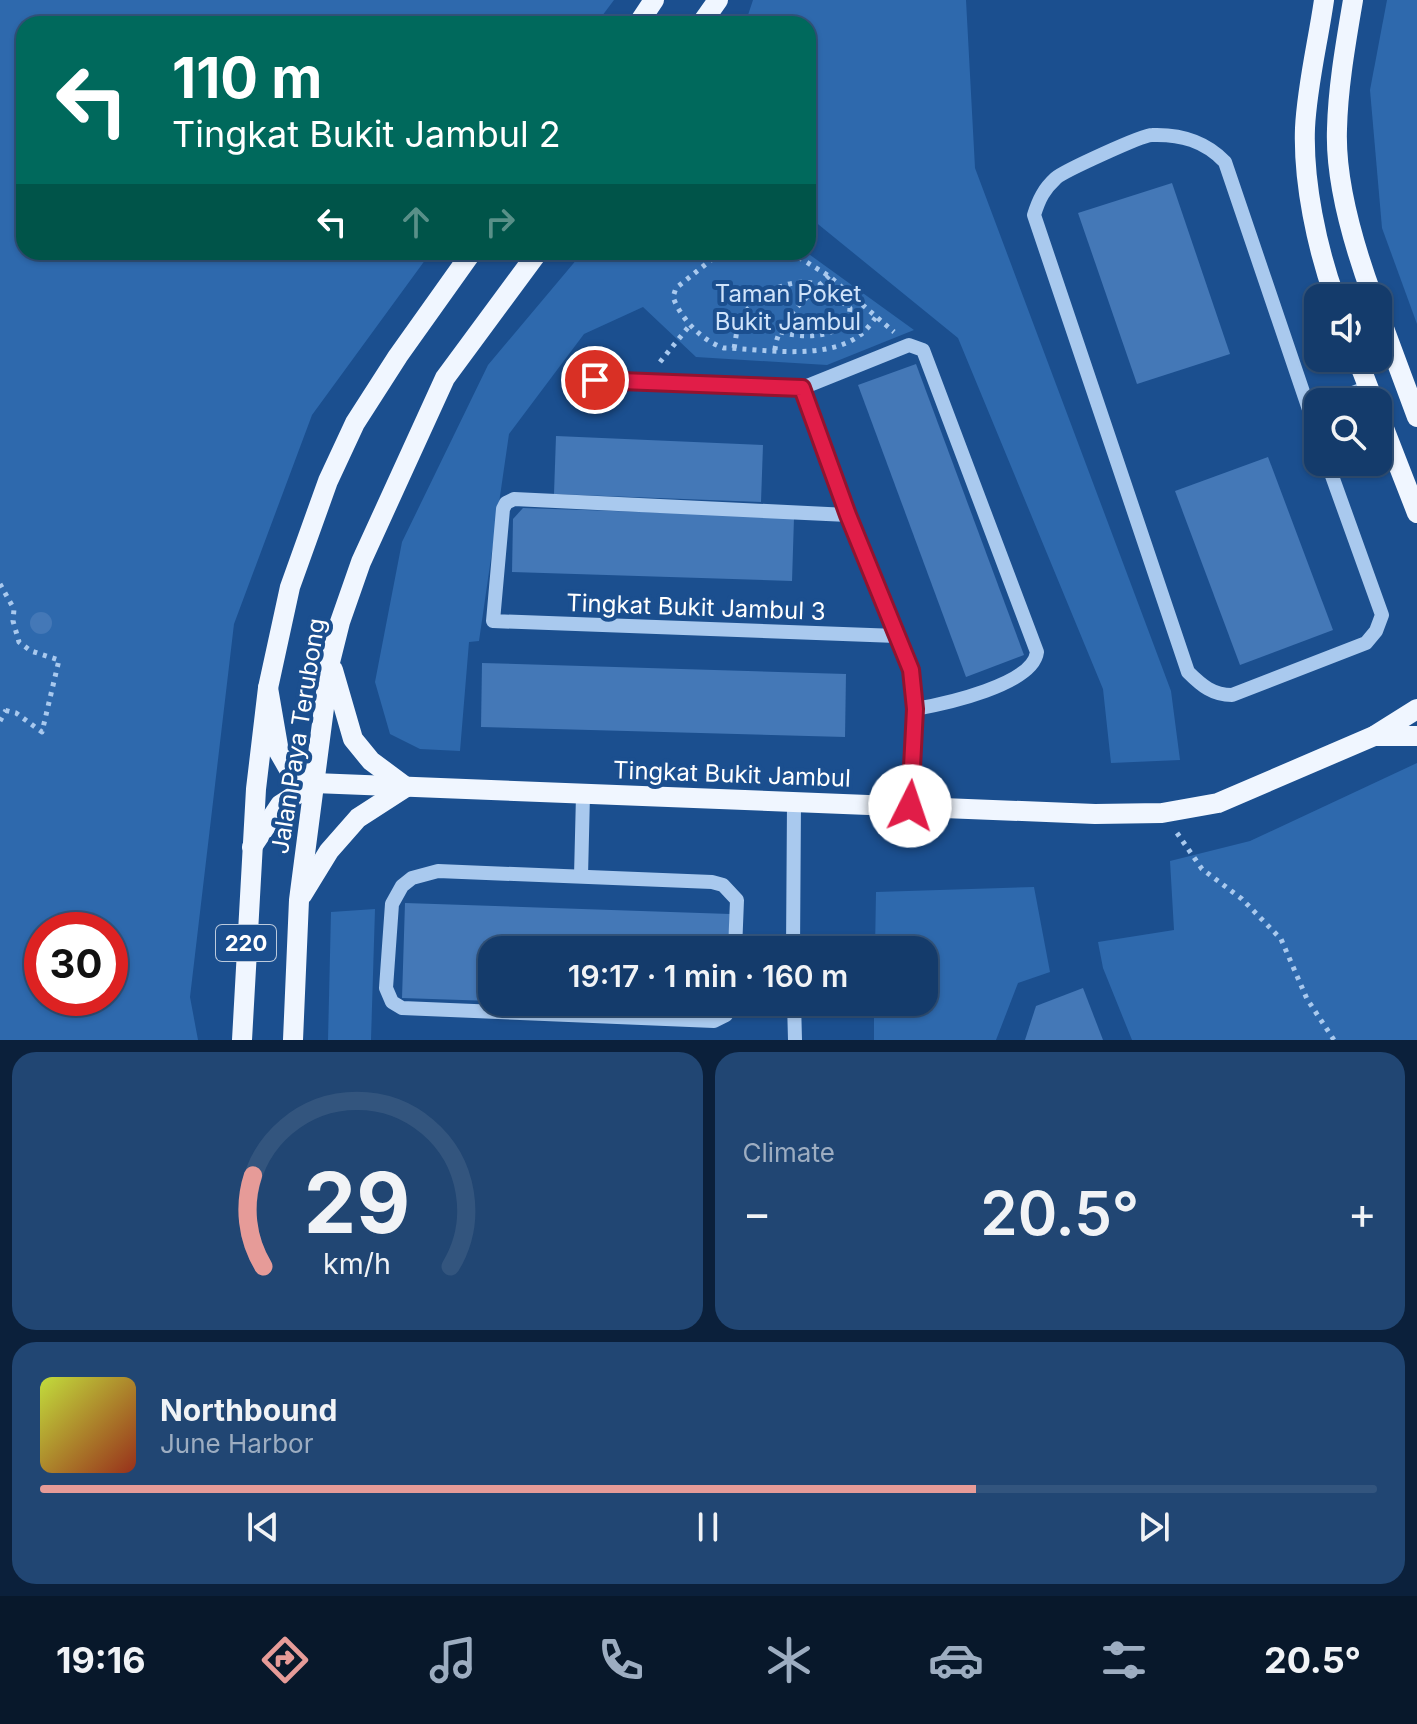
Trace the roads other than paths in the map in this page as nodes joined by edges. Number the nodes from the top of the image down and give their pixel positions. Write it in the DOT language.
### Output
graph roads {
  1 [pos="1324,0"];
  2 [pos="1353,0"];
  3 [pos="466,260"];
  4 [pos="532,260"];
  5 [pos="1330,284"];
  6 [pos="1368,284"];
  7 [pos="1392,350"];
  8 [pos="570,379"];
  9 [pos="802,388"];
  10 [pos="1306,388"];
  11 [pos="1417,417"];
  12 [pos="1392,449"];
  13 [pos="1332,476"];
  14 [pos="1417,513"];
  15 [pos="848,515"];
  16 [pos="897,636"];
  17 [pos="330,662"];
  18 [pos="268,688"];
  19 [pos="915,709"];
  20 [pos="1417,709"];
  21 [pos="1374,736"];
  22 [pos="1417,736"];
  23 [pos="314,783"];
  24 [pos="406,787"];
  25 [pos="583,795"];
  26 [pos="794,803"];
  27 [pos="910,806"];
  28 [pos="252,847"];
  29 [pos="581,876"];
  30 [pos="299,900"];
  31 [pos="736,936"];
  32 [pos="793,936"];
  33 [pos="478,1011"];
  34 [pos="594,1016"];
  35 [pos="724,1016"];
  36 [pos="794,1016"];
  37 [pos="242,1040"];
  38 [pos="293,1040"];
  39 [pos="795,1040"];
  1 -- 5 [label="main road"];
  2 -- 6 [label="main road"];
  3 -- 18 [label="main road, Jalan Paya Terubong / 220"];
  4 -- 17 [label="main road, Jalan Paya Terubong / 220"];
  7 -- 11 [label="main road"];
  8 -- 9 [label="street"];
  9 -- 15 [label="street"];
  9 -- 19 [label="street"];
  10 -- 13 [label="street"];
  12 -- 14 [label="main road"];
  15 -- 16 [label="street"];
  15 -- 16 [label="street, Tingkat Bukit Jambul 3"];
  16 -- 19 [label="street"];
  17 -- 23 [label="main road, Jalan Paya Terubong / 220"];
  17 -- 24 [label="main road"];
  18 -- 23 [label="main road"];
  18 -- 28 [label="main road, Jalan Paya Terubong / 220"];
  19 -- 27 [label="street"];
  20 -- 21 [label="main road"];
  21 -- 22 [label="main road"];
  21 -- 27 [label="main road, Tingkat Bukit Jambul"];
  23 -- 24 [label="main road, Tingkat Bukit Jambul"];
  23 -- 28 [label="main road"];
  23 -- 30 [label="main road, Jalan Paya Terubong / 220"];
  24 -- 25 [label="main road, Tingkat Bukit Jambul"];
  24 -- 30 [label="main road"];
  25 -- 26 [label="main road, Tingkat Bukit Jambul"];
  25 -- 29 [label="street"];
  26 -- 27 [label="main road, Tingkat Bukit Jambul"];
  26 -- 32 [label="street"];
  28 -- 37 [label="main road, Jalan Paya Terubong / 220"];
  29 -- 31 [label="street"];
  29 -- 33 [label="street"];
  30 -- 38 [label="main road, Jalan Paya Terubong / 220"];
  34 -- 35 [label="street"];
  36 -- 39 [label="street"];
}
